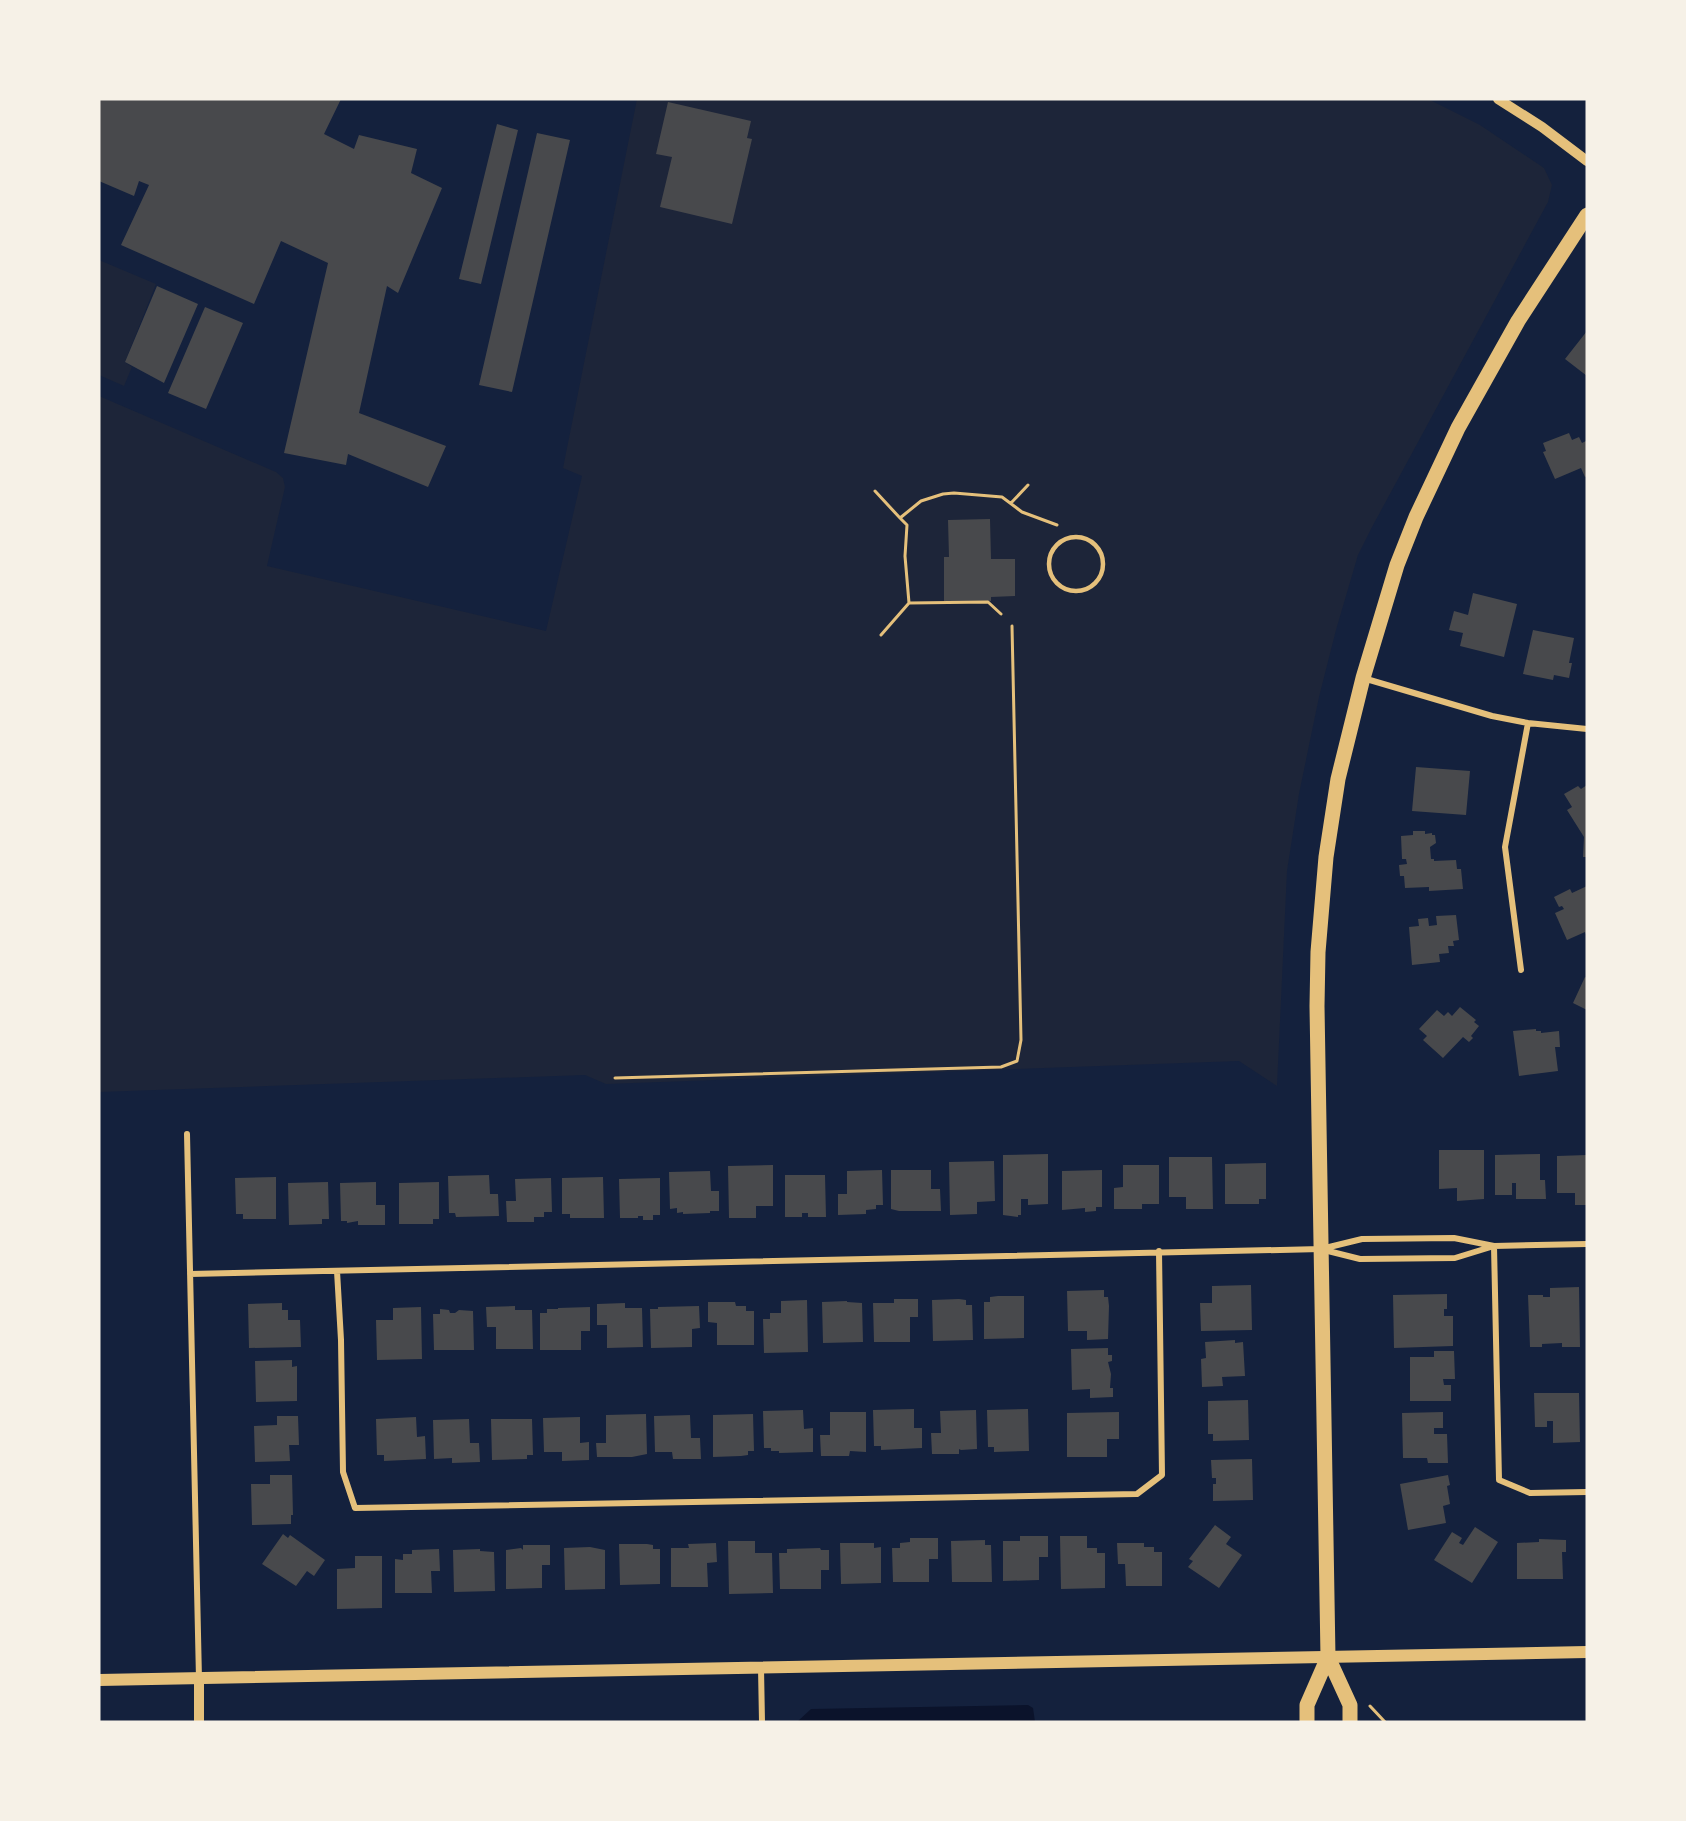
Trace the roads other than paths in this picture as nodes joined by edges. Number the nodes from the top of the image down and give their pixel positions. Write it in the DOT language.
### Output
graph roads {
  1 [pos="1498,99"];
  2 [pos="1587,161"];
  3 [pos="1587,214"];
  4 [pos="1069,590"];
  5 [pos="1363,678"];
  6 [pos="1528,723"];
  7 [pos="1587,729"];
  8 [pos="1521,970"];
  9 [pos="187,1134"];
  10 [pos="1587,1244"];
  11 [pos="1494,1246"];
  12 [pos="1321,1249"];
  13 [pos="1159,1251"];
  14 [pos="337,1271"];
  15 [pos="190,1274"];
  16 [pos="1587,1492"];
  17 [pos="1587,1652"];
  18 [pos="1328,1657"];
  19 [pos="761,1668"];
  20 [pos="199,1678"];
  21 [pos="99,1680"];
  22 [pos="199,1722"];
  23 [pos="762,1722"];
  24 [pos="1307,1722"];
  25 [pos="1350,1722"];
  1 -- 2 [label="street"];
  3 -- 5 [label="main road"];
  4 -- 4 [label="lane"];
  5 -- 6 [label="street"];
  5 -- 12 [label="main road"];
  6 -- 7 [label="street"];
  6 -- 8 [label="street"];
  9 -- 15 [label="street"];
  10 -- 11 [label="street"];
  11 -- 12 [label="street"];
  11 -- 12 [label="street"];
  11 -- 16 [label="street"];
  12 -- 13 [label="street"];
  12 -- 18 [label="main road"];
  13 -- 14 [label="street"];
  13 -- 14 [label="street"];
  14 -- 15 [label="street"];
  15 -- 20 [label="street"];
  17 -- 18 [label="main road"];
  18 -- 19 [label="main road"];
  18 -- 24 [label="main road"];
  18 -- 25 [label="main road"];
  19 -- 20 [label="main road"];
  19 -- 23 [label="street"];
  20 -- 21 [label="main road"];
  20 -- 22 [label="street"];
}
